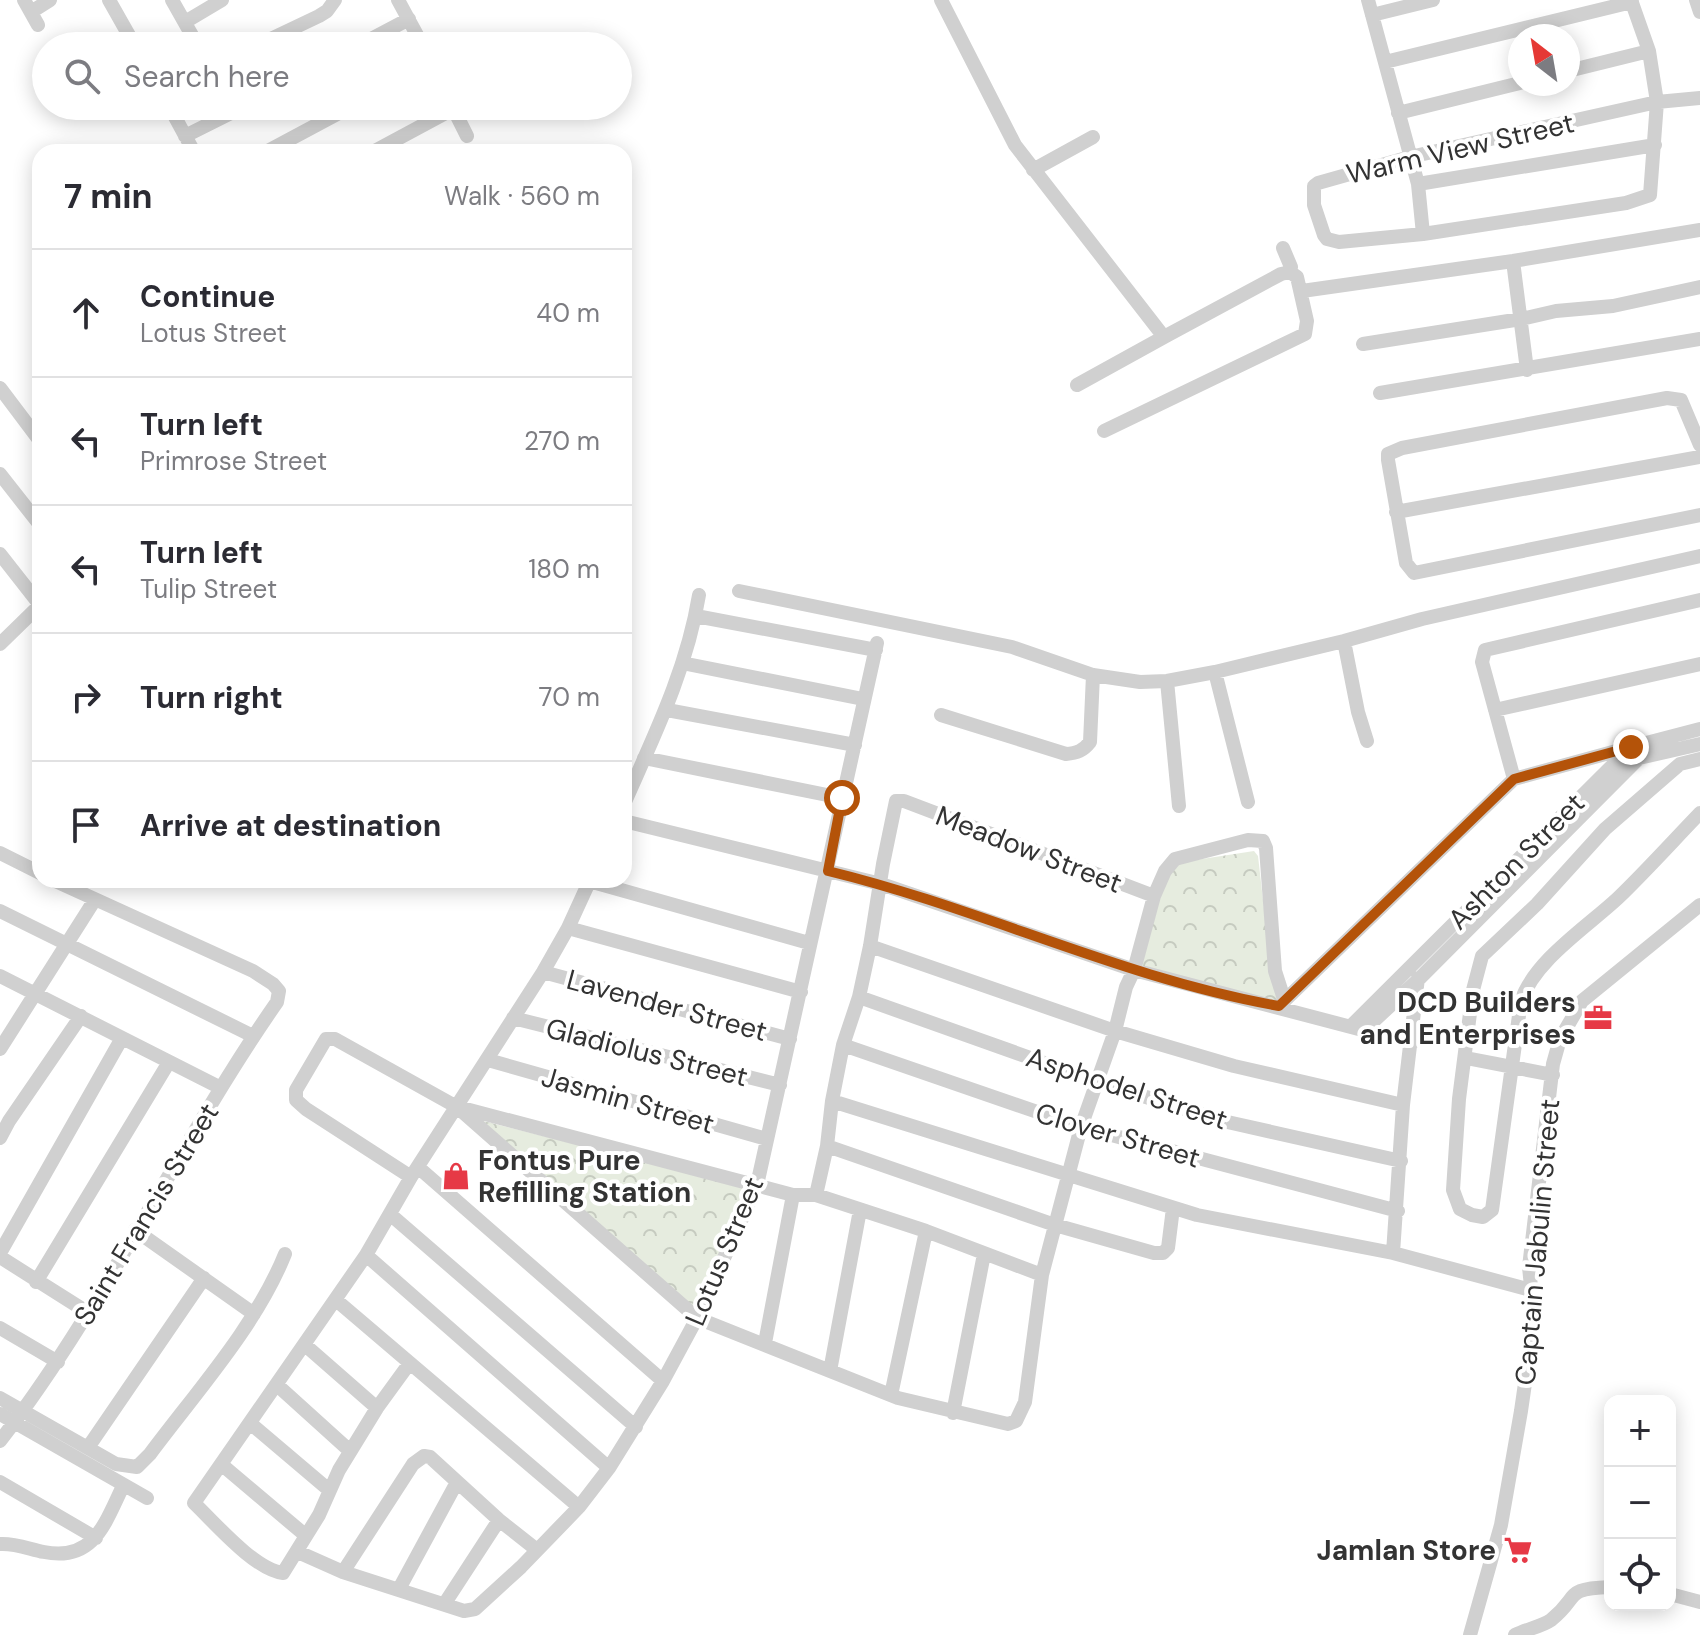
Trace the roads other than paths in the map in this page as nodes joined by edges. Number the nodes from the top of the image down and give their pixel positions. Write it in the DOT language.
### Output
graph roads {
  1 [pos="50,0"];
  2 [pos="109,0"];
  3 [pos="172,0"];
  4 [pos="222,0"];
  5 [pos="335,0"];
  6 [pos="398,0"];
  7 [pos="941,0"];
  8 [pos="1433,0"];
  9 [pos="1696,0"];
  10 [pos="1632,1"];
  11 [pos="1370,7"];
  12 [pos="31,12"];
  13 [pos="1700,12"];
  14 [pos="409,19"];
  15 [pos="185,22"];
  16 [pos="127,32"];
  17 [pos="190,32"];
  18 [pos="284,32"];
  19 [pos="384,32"];
  20 [pos="416,32"];
  21 [pos="1649,51"];
  22 [pos="1385,62"];
  23 [pos="1580,68"];
  24 [pos="1508,86"];
  25 [pos="1700,98"];
  26 [pos="1657,102"];
  27 [pos="1398,113"];
  28 [pos="176,120"];
  29 [pos="214,120"];
  30 [pos="326,120"];
  31 [pos="430,120"];
  32 [pos="458,120"];
  33 [pos="185,136"];
  34 [pos="467,136"];
  35 [pos="1093,137"];
  36 [pos="190,144"];
  37 [pos="281,144"];
  38 [pos="387,144"];
  39 [pos="1655,145"];
  40 [pos="1410,157"];
  41 [pos="1033,170"];
  42 [pos="1418,184"];
  43 [pos="1700,230"];
  44 [pos="1423,234"];
  45 [pos="1283,248"];
  46 [pos="1513,261"];
  47 [pos="1290,272"];
  48 [pos="1700,287"];
  49 [pos="1302,291"];
  50 [pos="1521,319"];
  51 [pos="1164,337"];
  52 [pos="1700,339"];
  53 [pos="1363,344"];
  54 [pos="1527,370"];
  55 [pos="1077,385"];
  56 [pos="0,388"];
  57 [pos="1380,393"];
  58 [pos="32,430"];
  59 [pos="1104,431"];
  60 [pos="1700,445"];
  61 [pos="1700,457"];
  62 [pos="0,474"];
  63 [pos="1396,512"];
  64 [pos="32,515"];
  65 [pos="1700,515"];
  66 [pos="0,554"];
  67 [pos="1700,556"];
  68 [pos="739,591"];
  69 [pos="32,595"];
  70 [pos="699,595"];
  71 [pos="1700,600"];
  72 [pos="32,613"];
  73 [pos="696,616"];
  74 [pos="1344,641"];
  75 [pos="0,644"];
  76 [pos="682,663"];
  77 [pos="1700,664"];
  78 [pos="1215,672"];
  79 [pos="1093,675"];
  80 [pos="1167,681"];
  81 [pos="863,699"];
  82 [pos="667,710"];
  83 [pos="1495,710"];
  84 [pos="941,715"];
  85 [pos="1700,729"];
  86 [pos="1367,741"];
  87 [pos="1700,744"];
  88 [pos="855,745"];
  89 [pos="1635,752"];
  90 [pos="644,758"];
  91 [pos="1700,759"];
  92 [pos="1514,779"];
  93 [pos="632,786"];
  94 [pos="842,798"];
  95 [pos="1248,802"];
  96 [pos="1179,806"];
  97 [pos="1700,813"];
  98 [pos="632,823"];
  99 [pos="0,853"];
  100 [pos="32,869"];
  101 [pos="828,871"];
  102 [pos="881,884"];
  103 [pos="69,888"];
  104 [pos="586,888"];
  105 [pos="618,888"];
  106 [pos="1154,896"];
  107 [pos="94,901"];
  108 [pos="1700,905"];
  109 [pos="0,911"];
  110 [pos="568,928"];
  111 [pos="809,943"];
  112 [pos="66,944"];
  113 [pos="870,946"];
  114 [pos="1416,961"];
  115 [pos="1134,970"];
  116 [pos="543,972"];
  117 [pos="0,976"];
  118 [pos="1418,980"];
  119 [pos="34,992"];
  120 [pos="801,992"];
  121 [pos="859,997"];
  122 [pos="1281,1003"];
  123 [pos="81,1016"];
  124 [pos="513,1018"];
  125 [pos="1358,1028"];
  126 [pos="1115,1031"];
  127 [pos="253,1036"];
  128 [pos="122,1038"];
  129 [pos="790,1039"];
  130 [pos="1412,1043"];
  131 [pos="843,1045"];
  132 [pos="0,1049"];
  133 [pos="1466,1058"];
  134 [pos="488,1060"];
  135 [pos="169,1062"];
  136 [pos="1512,1066"];
  137 [pos="1553,1075"];
  138 [pos="1098,1082"];
  139 [pos="780,1085"];
  140 [pos="221,1088"];
  141 [pos="832,1101"];
  142 [pos="1403,1105"];
  143 [pos="457,1107"];
  144 [pos="1081,1127"];
  145 [pos="0,1138"];
  146 [pos="767,1139"];
  147 [pos="827,1146"];
  148 [pos="1401,1161"];
  149 [pos="415,1172"];
  150 [pos="1067,1176"];
  151 [pos="757,1185"];
  152 [pos="793,1195"];
  153 [pos="816,1195"];
  154 [pos="1173,1208"];
  155 [pos="860,1210"];
  156 [pos="1398,1211"];
  157 [pos="391,1215"];
  158 [pos="1055,1225"];
  159 [pos="135,1230"];
  160 [pos="926,1231"];
  161 [pos="1393,1253"];
  162 [pos="285,1254"];
  163 [pos="984,1254"];
  164 [pos="0,1255"];
  165 [pos="366,1255"];
  166 [pos="1042,1275"];
  167 [pos="204,1278"];
  168 [pos="36,1282"];
  169 [pos="1531,1290"];
  170 [pos="336,1300"];
  171 [pos="87,1312"];
  172 [pos="254,1314"];
  173 [pos="697,1318"];
  174 [pos="0,1328"];
  175 [pos="765,1343"];
  176 [pos="305,1345"];
  177 [pos="58,1362"];
  178 [pos="409,1364"];
  179 [pos="830,1371"];
  180 [pos="663,1381"];
  181 [pos="277,1385"];
  182 [pos="891,1395"];
  183 [pos="0,1398"];
  184 [pos="377,1408"];
  185 [pos="953,1413"];
  186 [pos="0,1414"];
  187 [pos="19,1417"];
  188 [pos="250,1423"];
  189 [pos="636,1427"];
  190 [pos="0,1441"];
  191 [pos="89,1446"];
  192 [pos="350,1451"];
  193 [pos="221,1464"];
  194 [pos="609,1468"];
  195 [pos="0,1482"];
  196 [pos="457,1482"];
  197 [pos="123,1486"];
  198 [pos="329,1490"];
  199 [pos="147,1498"];
  200 [pos="579,1507"];
  201 [pos="499,1520"];
  202 [pos="305,1535"];
  203 [pos="96,1538"];
  204 [pos="0,1544"];
  205 [pos="537,1550"];
  206 [pos="298,1552"];
  207 [pos="343,1572"];
  208 [pos="1604,1587"];
  209 [pos="399,1589"];
  210 [pos="1676,1596"];
  211 [pos="1700,1602"];
  212 [pos="445,1603"];
  213 [pos="1470,1635"];
  214 [pos="1515,1635"];
  1 -- 12 [label="street"];
  2 -- 16 [label="street"];
  3 -- 15 [label="street"];
  4 -- 15 [label="street"];
  5 -- 18 [label="street"];
  6 -- 14 [label="street"];
  7 -- 41 [label="street"];
  8 -- 11 [label="street"];
  9 -- 13 [label="street"];
  10 -- 21 [label="street"];
  10 -- 22 [label="street"];
  11 -- 22 [label="street"];
  14 -- 19 [label="street"];
  14 -- 20 [label="street"];
  15 -- 17 [label="street"];
  21 -- 23 [label="street"];
  21 -- 26 [label="street"];
  22 -- 27 [label="street"];
  24 -- 27 [label="street"];
  25 -- 26 [label="street, Warm View Street"];
  26 -- 39 [label="street"];
  26 -- 40 [label="street, Warm View Street"];
  27 -- 40 [label="street"];
  28 -- 33 [label="street"];
  29 -- 33 [label="street"];
  30 -- 37 [label="street"];
  31 -- 38 [label="street"];
  32 -- 34 [label="street"];
  33 -- 36 [label="street"];
  35 -- 41 [label="street"];
  39 -- 42 [label="street"];
  39 -- 44 [label="street"];
  40 -- 42 [label="street"];
  40 -- 44 [label="street, Warm View Street"];
  41 -- 51 [label="street"];
  42 -- 44 [label="street"];
  43 -- 46 [label="street"];
  45 -- 47 [label="street"];
  46 -- 49 [label="street"];
  46 -- 50 [label="street"];
  47 -- 49 [label="street"];
  47 -- 51 [label="street"];
  48 -- 50 [label="street"];
  49 -- 59 [label="street"];
  50 -- 53 [label="street"];
  50 -- 54 [label="street"];
  51 -- 55 [label="street"];
  52 -- 54 [label="street"];
  54 -- 57 [label="street"];
  56 -- 58 [label="street"];
  60 -- 63 [label="street"];
  61 -- 63 [label="street"];
  62 -- 64 [label="street"];
  63 -- 65 [label="street"];
  66 -- 69 [label="street"];
  67 -- 74 [label="street"];
  68 -- 79 [label="street"];
  70 -- 73 [label="street"];
  71 -- 83 [label="street"];
  72 -- 75 [label="street"];
  73 -- 76 [label="street"];
  73 -- 81 [label="street, Lotus Street"];
  74 -- 78 [label="street"];
  74 -- 86 [label="street"];
  76 -- 81 [label="street"];
  76 -- 82 [label="street"];
  77 -- 83 [label="street"];
  78 -- 80 [label="street"];
  78 -- 95 [label="street"];
  79 -- 80 [label="street"];
  79 -- 84 [label="street"];
  80 -- 96 [label="street"];
  81 -- 88 [label="street, Lotus Street"];
  82 -- 88 [label="street"];
  82 -- 90 [label="street"];
  83 -- 92 [label="street"];
  85 -- 89 [label="street"];
  87 -- 89 [label="street"];
  88 -- 94 [label="street, Lotus Street"];
  89 -- 92 [label="street"];
  89 -- 114 [label="street, Ashton Street"];
  89 -- 118 [label="street, Ashton Street"];
  90 -- 93 [label="street"];
  90 -- 94 [label="street"];
  91 -- 133 [label="street"];
  92 -- 122 [label="street"];
  94 -- 101 [label="street, Lotus Street"];
  97 -- 136 [label="street"];
  98 -- 101 [label="street"];
  99 -- 100 [label="street"];
  101 -- 102 [label="street"];
  101 -- 111 [label="street, Lotus Street"];
  102 -- 106 [label="street, Meadow Street"];
  102 -- 113 [label="street"];
  102 -- 115 [label="street"];
  103 -- 107 [label="street"];
  104 -- 110 [label="street"];
  105 -- 111 [label="street"];
  106 -- 115 [label="street"];
  106 -- 122 [label="street"];
  107 -- 112 [label="street"];
  107 -- 127 [label="street, Saint Francis Street"];
  108 -- 137 [label="street, Captain Jabulin Street"];
  109 -- 112 [label="street"];
  110 -- 116 [label="street"];
  110 -- 120 [label="street"];
  111 -- 120 [label="street, Lotus Street"];
  112 -- 119 [label="street"];
  112 -- 127 [label="street"];
  113 -- 121 [label="street"];
  113 -- 126 [label="street"];
  114 -- 118 [label="street"];
  114 -- 125 [label="street, Ashton Street"];
  115 -- 122 [label="street"];
  115 -- 126 [label="street"];
  116 -- 124 [label="street"];
  116 -- 129 [label="street, Lavender Street"];
  117 -- 119 [label="street"];
  118 -- 125 [label="street, Ashton Street"];
  118 -- 130 [label="street"];
  119 -- 123 [label="street"];
  119 -- 132 [label="street"];
  120 -- 129 [label="street, Lotus Street"];
  121 -- 131 [label="street"];
  121 -- 138 [label="street, Asphodel Street"];
  122 -- 125 [label="street"];
  123 -- 128 [label="street"];
  123 -- 145 [label="street"];
  124 -- 134 [label="street"];
  124 -- 139 [label="street, Gladiolus Street"];
  125 -- 130 [label="street"];
  126 -- 138 [label="street"];
  126 -- 142 [label="street"];
  127 -- 140 [label="street, Saint Francis Street"];
  128 -- 135 [label="street"];
  128 -- 164 [label="street"];
  129 -- 139 [label="street, Lotus Street"];
  130 -- 142 [label="street"];
  131 -- 141 [label="street"];
  131 -- 144 [label="street, Clover Street"];
  133 -- 136 [label="street"];
  133 -- 136 [label="street"];
  134 -- 143 [label="street"];
  134 -- 146 [label="street, Jasmin Street"];
  135 -- 140 [label="street"];
  135 -- 168 [label="street"];
  136 -- 137 [label="street"];
  137 -- 169 [label="street, Captain Jabulin Street"];
  138 -- 144 [label="street"];
  138 -- 148 [label="street, Asphodel Street"];
  139 -- 146 [label="street, Lotus Street"];
  140 -- 159 [label="street, Saint Francis Street"];
  141 -- 147 [label="street"];
  141 -- 150 [label="street"];
  142 -- 148 [label="street"];
  143 -- 149 [label="street"];
  143 -- 149 [label="street"];
  143 -- 151 [label="street"];
  143 -- 173 [label="street"];
  144 -- 150 [label="street"];
  144 -- 156 [label="street, Clover Street"];
  146 -- 151 [label="street, Lotus Street"];
  147 -- 153 [label="street"];
  147 -- 158 [label="street"];
  148 -- 156 [label="street"];
  149 -- 157 [label="street"];
  149 -- 180 [label="street"];
  150 -- 154 [label="street"];
  150 -- 158 [label="street"];
  151 -- 152 [label="street"];
  151 -- 173 [label="street, Lotus Street"];
  152 -- 153 [label="street"];
  152 -- 175 [label="street"];
  153 -- 155 [label="street"];
  154 -- 158 [label="street"];
  154 -- 161 [label="street"];
  155 -- 160 [label="street"];
  155 -- 179 [label="street"];
  156 -- 161 [label="street"];
  157 -- 165 [label="street"];
  157 -- 189 [label="street"];
  158 -- 166 [label="street"];
  159 -- 167 [label="street"];
  159 -- 171 [label="street, Saint Francis Street"];
  160 -- 163 [label="street"];
  160 -- 182 [label="street"];
  161 -- 169 [label="street"];
  162 -- 172 [label="street"];
  163 -- 166 [label="street"];
  163 -- 185 [label="street"];
  164 -- 168 [label="street"];
  165 -- 170 [label="street"];
  165 -- 194 [label="street"];
  166 -- 185 [label="street"];
  167 -- 172 [label="street"];
  167 -- 191 [label="street"];
  168 -- 171 [label="street"];
  169 -- 213 [label="street, Captain Jabulin Street"];
  170 -- 176 [label="street"];
  170 -- 178 [label="street"];
  171 -- 177 [label="street, Saint Francis Street"];
  172 -- 191 [label="street"];
  173 -- 175 [label="street"];
  173 -- 180 [label="street, Lotus Street"];
  174 -- 177 [label="street"];
  175 -- 179 [label="street"];
  176 -- 181 [label="street"];
  176 -- 184 [label="street"];
  177 -- 187 [label="street, Saint Francis Street"];
  178 -- 184 [label="street"];
  178 -- 200 [label="street"];
  179 -- 182 [label="street"];
  180 -- 189 [label="street, Lotus Street"];
  181 -- 188 [label="street"];
  181 -- 192 [label="street"];
  182 -- 185 [label="street"];
  183 -- 187 [label="street"];
  184 -- 192 [label="street"];
  186 -- 187 [label="street"];
  187 -- 190 [label="street, Saint Francis Street"];
  187 -- 191 [label="street"];
  187 -- 197 [label="street"];
  188 -- 193 [label="street"];
  188 -- 198 [label="street"];
  189 -- 194 [label="street, Lotus Street"];
  192 -- 198 [label="street"];
  193 -- 202 [label="street"];
  193 -- 206 [label="street"];
  194 -- 200 [label="street, Lotus Street"];
  195 -- 203 [label="street"];
  196 -- 201 [label="street"];
  196 -- 207 [label="street"];
  196 -- 209 [label="street"];
  197 -- 199 [label="street"];
  197 -- 203 [label="street"];
  198 -- 202 [label="street"];
  200 -- 205 [label="street, Lotus Street"];
  201 -- 205 [label="street"];
  201 -- 212 [label="street"];
  202 -- 206 [label="street"];
  203 -- 204 [label="street"];
  205 -- 212 [label="street, Lotus Street"];
  206 -- 207 [label="street, Lotus Street"];
  207 -- 209 [label="street, Lotus Street"];
  208 -- 214 [label="street"];
  209 -- 212 [label="street, Lotus Street"];
  210 -- 211 [label="street"];
}
